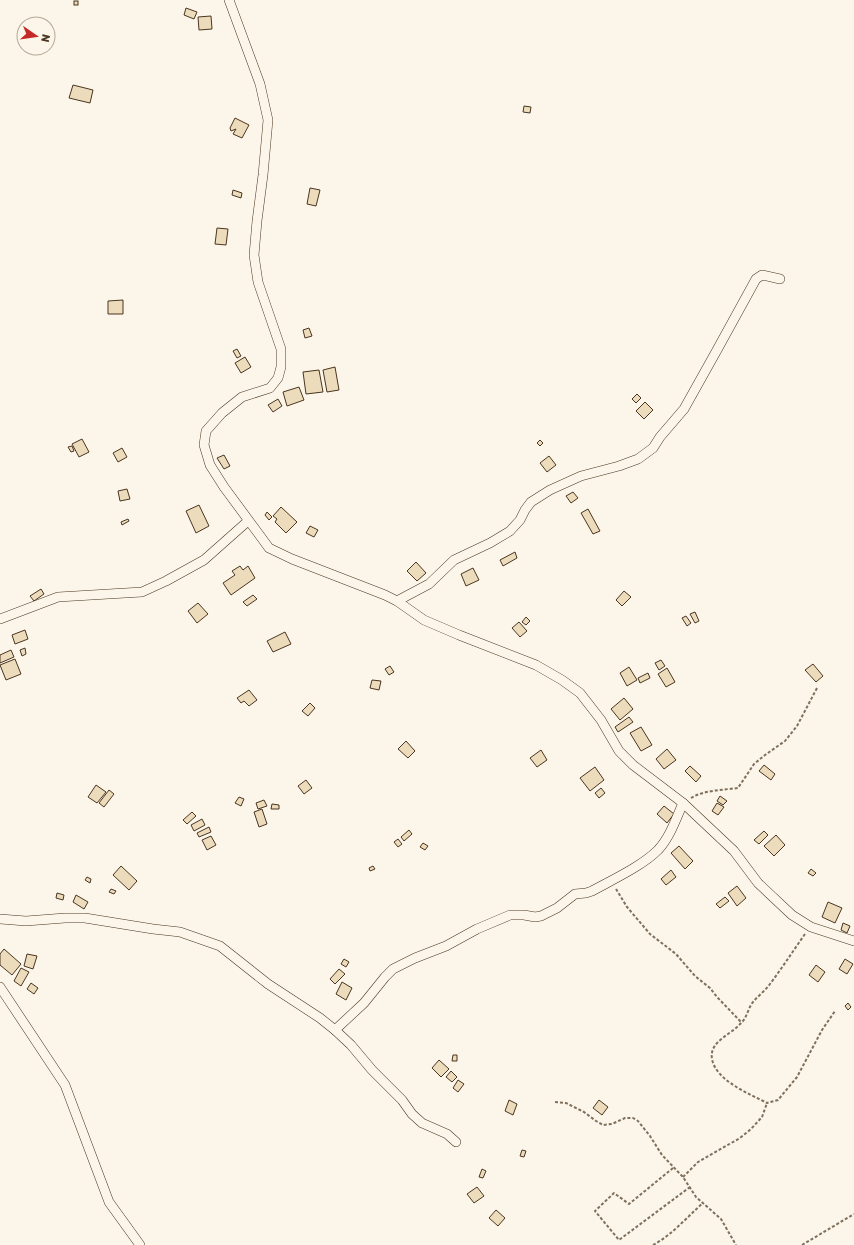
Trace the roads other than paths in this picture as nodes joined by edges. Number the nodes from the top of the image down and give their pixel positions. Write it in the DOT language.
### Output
graph roads {
  1 [pos="229,0"];
  2 [pos="780,279"];
  3 [pos="248,521"];
  4 [pos="397,601"];
  5 [pos="0,619"];
  6 [pos="684,803"];
  7 [pos="0,919"];
  8 [pos="854,941"];
  9 [pos="0,987"];
  10 [pos="335,1030"];
  11 [pos="456,1142"];
  12 [pos="140,1245"];
  1 -- 3 [label="street"];
  2 -- 4 [label="street"];
  3 -- 4 [label="street"];
  3 -- 5 [label="street"];
  4 -- 6 [label="street"];
  6 -- 8 [label="street"];
  6 -- 10 [label="street"];
  7 -- 10 [label="street"];
  9 -- 12 [label="street"];
  10 -- 11 [label="street"];
}
